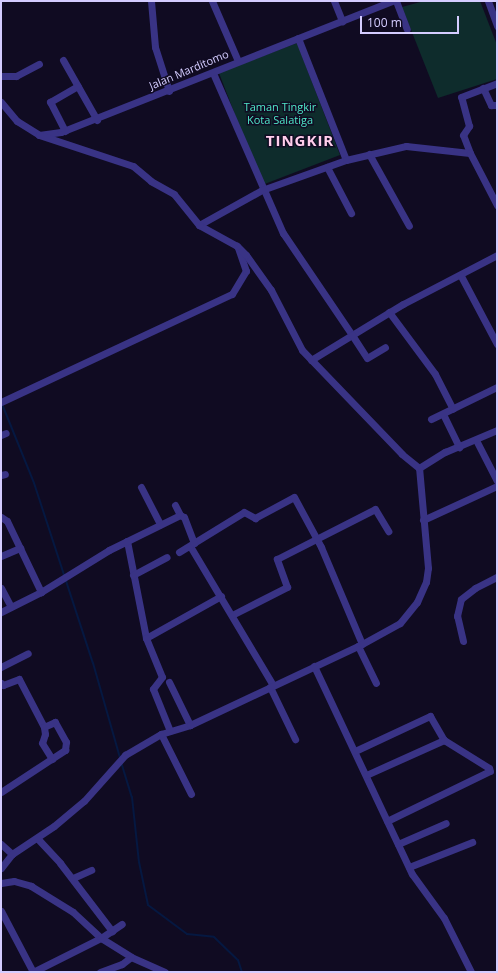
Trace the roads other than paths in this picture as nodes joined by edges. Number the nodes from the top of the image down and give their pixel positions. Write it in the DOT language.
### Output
graph roads {
  1 [pos="151,1"];
  2 [pos="212,1"];
  3 [pos="334,1"];
  4 [pos="392,1"];
  5 [pos="396,1"];
  6 [pos="488,1"];
  7 [pos="342,21"];
  8 [pos="497,26"];
  9 [pos="407,29"];
  10 [pos="298,38"];
  11 [pos="63,60"];
  12 [pos="238,62"];
  13 [pos="39,64"];
  14 [pos="213,73"];
  15 [pos="1,76"];
  16 [pos="497,83"];
  17 [pos="78,86"];
  18 [pos="483,88"];
  19 [pos="169,91"];
  20 [pos="1,102"];
  21 [pos="497,105"];
  22 [pos="97,120"];
  23 [pos="65,131"];
  24 [pos="39,135"];
  25 [pos="470,153"];
  26 [pos="369,154"];
  27 [pos="346,160"];
  28 [pos="327,167"];
  29 [pos="262,190"];
  30 [pos="497,205"];
  31 [pos="351,213"];
  32 [pos="199,225"];
  33 [pos="409,226"];
  34 [pos="237,246"];
  35 [pos="497,256"];
  36 [pos="460,276"];
  37 [pos="389,312"];
  38 [pos="352,335"];
  39 [pos="497,344"];
  40 [pos="385,347"];
  41 [pos="311,360"];
  42 [pos="497,386"];
  43 [pos="3,401"];
  44 [pos="453,409"];
  45 [pos="443,414"];
  46 [pos="431,419"];
  47 [pos="497,430"];
  48 [pos="476,440"];
  49 [pos="459,447"];
  50 [pos="419,468"];
  51 [pos="497,480"];
  52 [pos="497,486"];
  53 [pos="141,487"];
  54 [pos="175,505"];
  55 [pos="180,516"];
  56 [pos="1,517"];
  57 [pos="423,520"];
  58 [pos="160,524"];
  59 [pos="388,531"];
  60 [pos="318,540"];
  61 [pos="127,541"];
  62 [pos="192,544"];
  63 [pos="20,548"];
  64 [pos="179,552"];
  65 [pos="1,556"];
  66 [pos="167,557"];
  67 [pos="133,575"];
  68 [pos="497,577"];
  69 [pos="1,588"];
  70 [pos="41,592"];
  71 [pos="221,596"];
  72 [pos="11,608"];
  73 [pos="1,612"];
  74 [pos="232,616"];
  75 [pos="146,638"];
  76 [pos="463,642"];
  77 [pos="360,645"];
  78 [pos="28,653"];
  79 [pos="314,666"];
  80 [pos="1,667"];
  81 [pos="169,682"];
  82 [pos="1,683"];
  83 [pos="376,683"];
  84 [pos="271,686"];
  85 [pos="190,725"];
  86 [pos="44,727"];
  87 [pos="170,731"];
  88 [pos="161,734"];
  89 [pos="295,739"];
  90 [pos="444,740"];
  91 [pos="355,751"];
  92 [pos="52,759"];
  93 [pos="366,775"];
  94 [pos="1,792"];
  95 [pos="192,794"];
  96 [pos="387,821"];
  97 [pos="446,823"];
  98 [pos="37,838"];
  99 [pos="472,842"];
  100 [pos="1,844"];
  101 [pos="398,844"];
  102 [pos="12,854"];
  103 [pos="1,868"];
  104 [pos="409,868"];
  105 [pos="91,870"];
  106 [pos="73,878"];
  107 [pos="1,883"];
  108 [pos="1,911"];
  109 [pos="122,924"];
  110 [pos="112,931"];
  111 [pos="101,938"];
  112 [pos="131,957"];
  113 [pos="33,972"];
  114 [pos="100,972"];
  115 [pos="165,972"];
  116 [pos="471,972"];
  1 -- 19 [label="street"];
  2 -- 12 [label="street"];
  3 -- 7 [label="street"];
  4 -- 7 [label="street, Jalan Marditomo"];
  5 -- 9 [label="street"];
  6 -- 8 [label="street"];
  7 -- 10 [label="street, Jalan Marditomo"];
  10 -- 12 [label="street, Jalan Marditomo"];
  10 -- 27 [label="street"];
  11 -- 17 [label="street"];
  12 -- 14 [label="street, Jalan Marditomo"];
  13 -- 15 [label="street"];
  14 -- 19 [label="street, Jalan Marditomo"];
  14 -- 29 [label="street"];
  16 -- 18 [label="street"];
  17 -- 22 [label="street"];
  17 -- 23 [label="street"];
  18 -- 21 [label="street"];
  18 -- 25 [label="street"];
  19 -- 22 [label="street, Jalan Marditomo"];
  20 -- 24 [label="street"];
  22 -- 23 [label="street, Jalan Marditomo"];
  23 -- 24 [label="street, Jalan Marditomo"];
  24 -- 32 [label="street"];
  25 -- 26 [label="street"];
  25 -- 30 [label="street"];
  26 -- 27 [label="street"];
  26 -- 33 [label="street"];
  27 -- 28 [label="street"];
  28 -- 29 [label="street"];
  28 -- 31 [label="street"];
  29 -- 32 [label="street"];
  29 -- 38 [label="street"];
  32 -- 34 [label="street"];
  34 -- 41 [label="street"];
  34 -- 43 [label="street"];
  35 -- 36 [label="street"];
  36 -- 37 [label="street"];
  36 -- 39 [label="street"];
  37 -- 38 [label="street"];
  37 -- 44 [label="street"];
  38 -- 40 [label="street"];
  38 -- 41 [label="street"];
  41 -- 50 [label="street"];
  42 -- 44 [label="street"];
  44 -- 45 [label="street"];
  45 -- 46 [label="street"];
  45 -- 49 [label="street"];
  47 -- 48 [label="street"];
  48 -- 49 [label="street"];
  48 -- 51 [label="street"];
  49 -- 50 [label="street"];
  50 -- 57 [label="street"];
  52 -- 57 [label="street"];
  53 -- 58 [label="street"];
  54 -- 55 [label="street"];
  55 -- 58 [label="street"];
  55 -- 62 [label="street"];
  56 -- 63 [label="street"];
  57 -- 77 [label="street"];
  58 -- 61 [label="street"];
  59 -- 60 [label="street"];
  60 -- 62 [label="street"];
  60 -- 74 [label="street"];
  60 -- 77 [label="street"];
  61 -- 67 [label="street"];
  61 -- 70 [label="street"];
  62 -- 64 [label="street"];
  62 -- 71 [label="street"];
  63 -- 65 [label="street"];
  63 -- 70 [label="street"];
  66 -- 67 [label="street"];
  67 -- 75 [label="street"];
  68 -- 76 [label="street"];
  69 -- 72 [label="street"];
  70 -- 72 [label="street"];
  71 -- 74 [label="street"];
  71 -- 75 [label="street"];
  72 -- 73 [label="street"];
  74 -- 84 [label="street"];
  75 -- 87 [label="street"];
  77 -- 79 [label="street"];
  77 -- 83 [label="street"];
  78 -- 80 [label="street"];
  79 -- 84 [label="street"];
  79 -- 91 [label="street"];
  81 -- 85 [label="street"];
  82 -- 86 [label="street"];
  84 -- 85 [label="street"];
  84 -- 89 [label="street"];
  85 -- 87 [label="street"];
  86 -- 92 [label="street"];
  86 -- 92 [label="street"];
  87 -- 88 [label="street"];
  88 -- 95 [label="street"];
  88 -- 98 [label="street"];
  90 -- 91 [label="street"];
  90 -- 93 [label="street"];
  90 -- 96 [label="street"];
  91 -- 93 [label="street"];
  92 -- 94 [label="street"];
  93 -- 96 [label="street"];
  96 -- 101 [label="street"];
  97 -- 101 [label="street"];
  98 -- 102 [label="street"];
  98 -- 106 [label="street"];
  99 -- 104 [label="street"];
  100 -- 102 [label="street"];
  101 -- 104 [label="street"];
  102 -- 103 [label="street"];
  104 -- 116 [label="street"];
  105 -- 106 [label="street"];
  106 -- 110 [label="street"];
  107 -- 111 [label="street"];
  108 -- 113 [label="street"];
  109 -- 110 [label="street"];
  110 -- 111 [label="street"];
  111 -- 112 [label="street"];
  111 -- 113 [label="street"];
  112 -- 114 [label="street"];
  112 -- 115 [label="street"];
}
